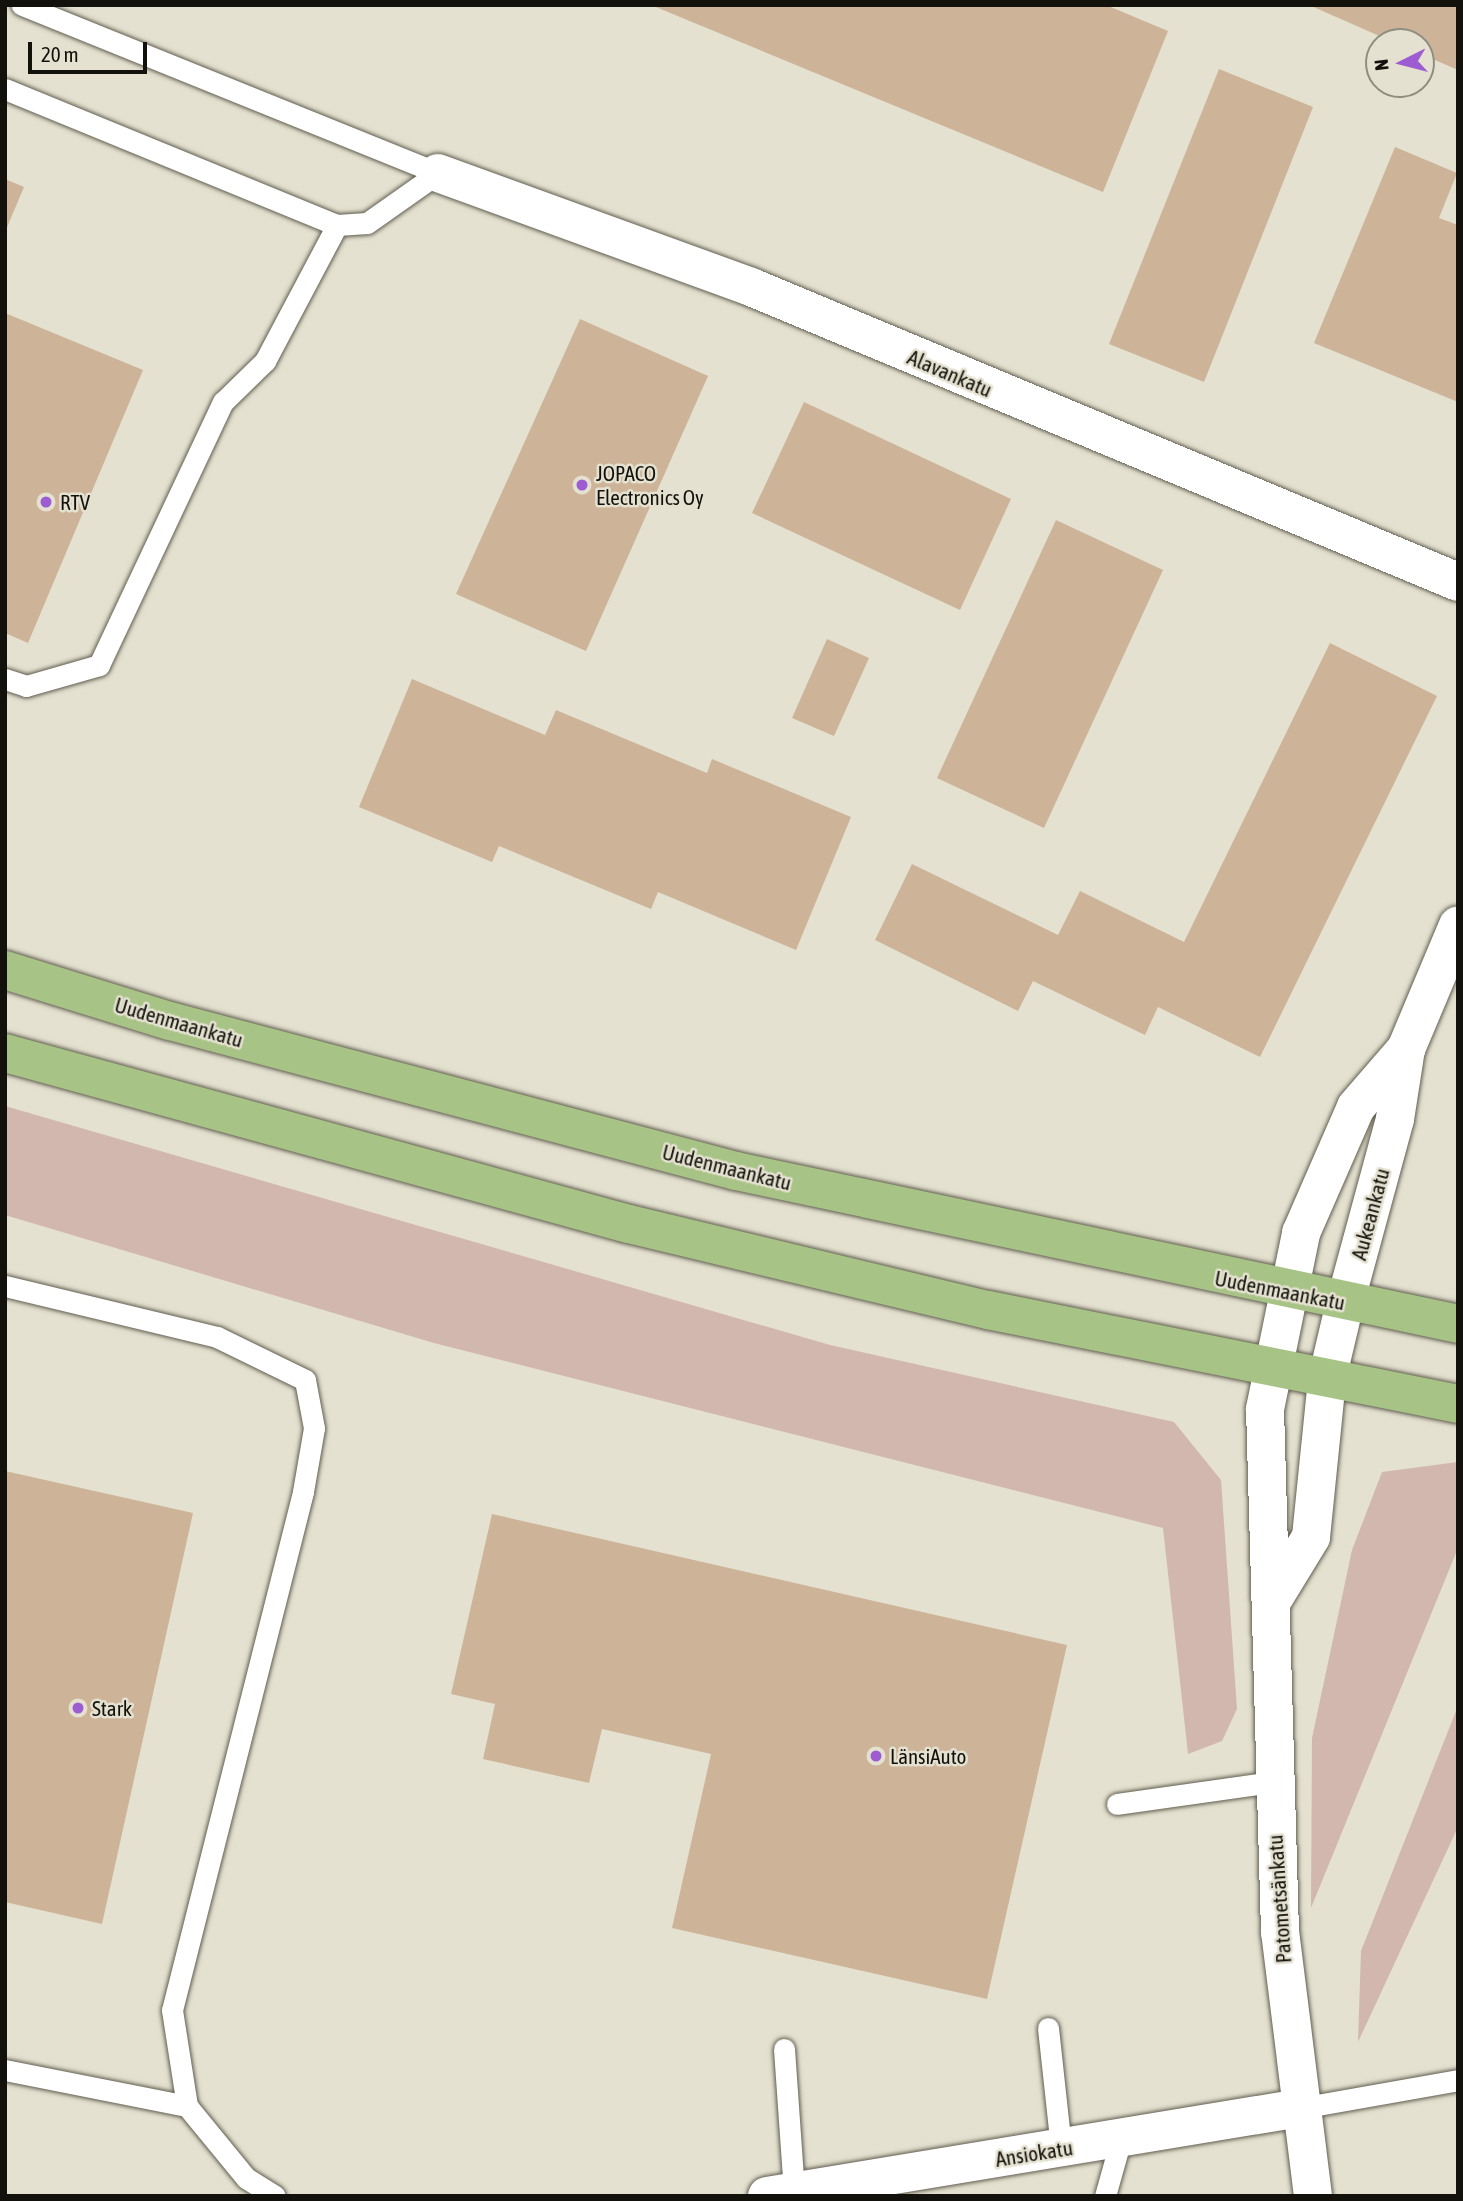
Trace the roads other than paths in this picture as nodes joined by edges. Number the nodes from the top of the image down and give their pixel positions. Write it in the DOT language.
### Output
graph roads {
  1 [pos="22,5"];
  2 [pos="5,89"];
  3 [pos="438,173"];
  4 [pos="337,225"];
  5 [pos="1458,582"];
  6 [pos="5,679"];
  7 [pos="1458,925"];
  8 [pos="5,970"];
  9 [pos="1406,1049"];
  10 [pos="5,1053"];
  11 [pos="5,1286"];
  12 [pos="1290,1292"];
  13 [pos="1345,1303"];
  14 [pos="1458,1324"];
  15 [pos="1273,1369"];
  16 [pos="1328,1379"];
  17 [pos="1458,1404"];
  18 [pos="1272,1601"];
  19 [pos="1271,1782"];
  20 [pos="1117,1804"];
  21 [pos="1048,2028"];
  22 [pos="784,2049"];
  23 [pos="5,2070"];
  24 [pos="1458,2080"];
  25 [pos="187,2106"];
  26 [pos="1300,2108"];
  27 [pos="1121,2139"];
  28 [pos="1061,2148"];
  29 [pos="836,2191"];
  30 [pos="780,2194"];
  31 [pos="275,2196"];
  32 [pos="1105,2196"];
  33 [pos="1313,2196"];
  1 -- 3 [label="lane"];
  2 -- 4 [label="lane"];
  3 -- 4 [label="lane"];
  3 -- 5 [label="street, Alavankatu"];
  4 -- 6 [label="lane"];
  7 -- 9 [label="street, Aukeankatu"];
  8 -- 12 [label="main road, Uudenmaankatu"];
  9 -- 12 [label="street, Aukeankatu"];
  9 -- 13 [label="street, Aukeankatu"];
  10 -- 15 [label="main road"];
  11 -- 25 [label="lane"];
  12 -- 13 [label="main road, Uudenmaankatu"];
  12 -- 15 [label="street, Patometsänkatu"];
  13 -- 14 [label="main road, Uudenmaankatu"];
  13 -- 16 [label="street, Aukeankatu"];
  15 -- 16 [label="main road"];
  15 -- 18 [label="street, Patometsänkatu"];
  16 -- 17 [label="main road"];
  16 -- 18 [label="street"];
  18 -- 19 [label="street, Patometsänkatu"];
  19 -- 20 [label="lane"];
  19 -- 26 [label="street, Patometsänkatu"];
  21 -- 28 [label="lane"];
  22 -- 30 [label="lane"];
  23 -- 25 [label="lane"];
  24 -- 26 [label="lane"];
  25 -- 31 [label="lane"];
  26 -- 27 [label="street, Ansiokatu"];
  26 -- 33 [label="street, Patometsänkatu"];
  27 -- 28 [label="street, Ansiokatu"];
  27 -- 32 [label="lane"];
  28 -- 29 [label="street, Ansiokatu"];
  29 -- 30 [label="street, Ansiokatu"];
}
